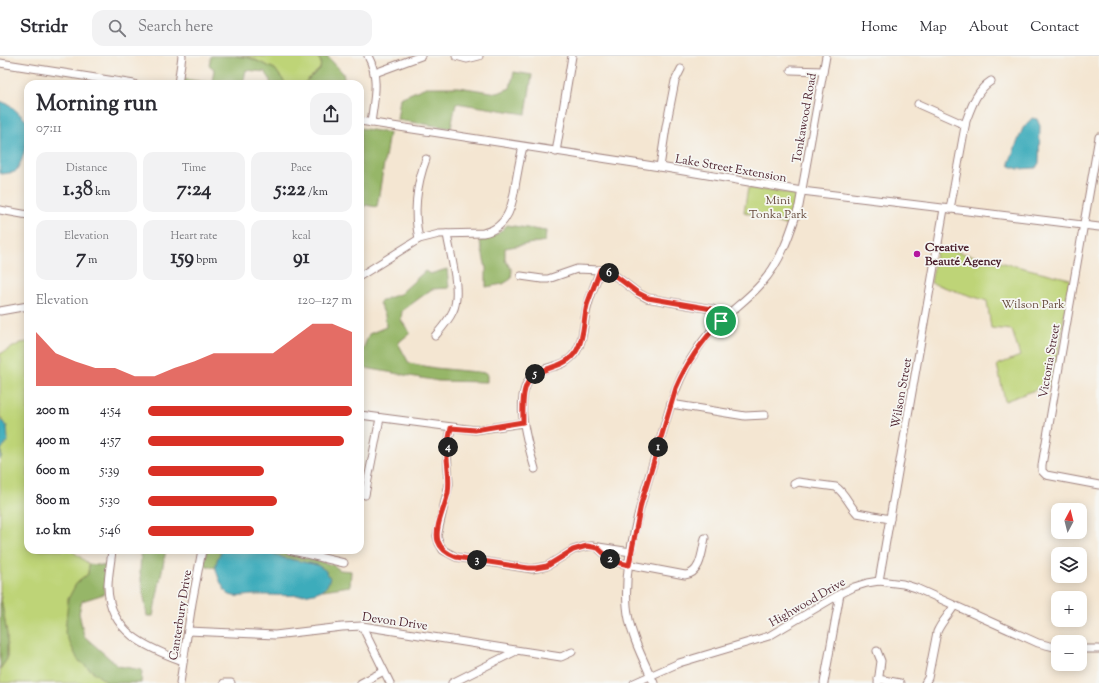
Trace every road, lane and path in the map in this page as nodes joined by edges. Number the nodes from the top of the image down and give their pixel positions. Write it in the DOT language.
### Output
graph roads {
  1 [pos="182,56"];
  2 [pos="368,56"];
  3 [pos="419,56"];
  4 [pos="456,56"];
  5 [pos="479,56"];
  6 [pos="572,56"];
  7 [pos="826,56"];
  8 [pos="0,63"];
  9 [pos="681,69"];
  10 [pos="791,70"];
  11 [pos="823,71"];
  12 [pos="375,73"];
  13 [pos="108,80"];
  14 [pos="179,80"];
  15 [pos="991,81"];
  16 [pos="918,104"];
  17 [pos="364,122"];
  18 [pos="371,123"];
  19 [pos="965,125"];
  20 [pos="1099,137"];
  21 [pos="522,147"];
  22 [pos="556,152"];
  23 [pos="426,159"];
  24 [pos="660,167"];
  25 [pos="802,191"];
  26 [pos="947,209"];
  27 [pos="0,210"];
  28 [pos="24,213"];
  29 [pos="1083,225"];
  30 [pos="1099,226"];
  31 [pos="447,234"];
  32 [pos="419,240"];
  33 [pos="600,270"];
  34 [pos="364,274"];
  35 [pos="521,276"];
  36 [pos="24,307"];
  37 [pos="0,311"];
  38 [pos="721,321"];
  39 [pos="435,336"];
  40 [pos="671,404"];
  41 [pos="364,416"];
  42 [pos="765,416"];
  43 [pos="380,418"];
  44 [pos="523,422"];
  45 [pos="451,428"];
  46 [pos="535,469"];
  47 [pos="794,484"];
  48 [pos="1099,484"];
  49 [pos="365,495"];
  50 [pos="890,519"];
  51 [pos="705,538"];
  52 [pos="598,548"];
  53 [pos="631,552"];
  54 [pos="112,554"];
  55 [pos="201,554"];
  56 [pos="305,554"];
  57 [pos="344,563"];
  58 [pos="629,565"];
  59 [pos="879,581"];
  60 [pos="840,594"];
  61 [pos="954,606"];
  62 [pos="362,626"];
  63 [pos="188,631"];
  64 [pos="1051,646"];
  65 [pos="1087,649"];
  66 [pos="1099,649"];
  67 [pos="516,651"];
  68 [pos="878,651"];
  69 [pos="572,652"];
  70 [pos="184,661"];
  71 [pos="384,671"];
  72 [pos="650,675"];
  73 [pos="878,681"];
  74 [pos="180,683"];
  75 [pos="224,683"];
  76 [pos="231,683"];
  77 [pos="361,683"];
  78 [pos="390,683"];
  79 [pos="452,683"];
  80 [pos="634,683"];
  81 [pos="654,683"];
  82 [pos="824,683"];
  83 [pos="900,683"];
  84 [pos="925,683"];
  1 -- 14 [label="street"];
  2 -- 12 [label="street"];
  3 -- 12 [label="street"];
  4 -- 5 [label="street"];
  6 -- 22 [label="street"];
  7 -- 11 [label="street, Tonkawood Road"];
  8 -- 13 [label="street"];
  9 -- 24 [label="street"];
  10 -- 11 [label="street"];
  11 -- 25 [label="street, Tonkawood Road"];
  12 -- 18 [label="street"];
  15 -- 19 [label="street, Wilson Street"];
  16 -- 19 [label="street"];
  17 -- 18 [label="street, Lake Street Extension"];
  18 -- 21 [label="street, Lake Street Extension"];
  19 -- 26 [label="street, Wilson Street"];
  20 -- 29 [label="street, Victoria Street"];
  21 -- 22 [label="street, Lake Street Extension"];
  21 -- 31 [label="street"];
  22 -- 24 [label="street, Lake Street Extension"];
  23 -- 32 [label="street"];
  24 -- 25 [label="street, Lake Street Extension"];
  25 -- 26 [label="street, Lake Street Extension"];
  25 -- 38 [label="street, Tonkawood Road"];
  26 -- 29 [label="street, Lake Street Extension"];
  26 -- 50 [label="street, Wilson Street"];
  27 -- 28 [label="street"];
  29 -- 30 [label="street, Lake Street Extension"];
  29 -- 48 [label="street, Victoria Street"];
  31 -- 32 [label="street"];
  31 -- 39 [label="street"];
  32 -- 34 [label="street"];
  33 -- 35 [label="street"];
  33 -- 38 [label="street"];
  33 -- 44 [label="street"];
  36 -- 37 [label="street"];
  38 -- 40 [label="street, Tonkawood Road"];
  40 -- 42 [label="street"];
  40 -- 53 [label="street, Tonkawood Road"];
  41 -- 43 [label="street"];
  43 -- 45 [label="street"];
  43 -- 49 [label="street"];
  44 -- 45 [label="street"];
  44 -- 46 [label="street"];
  45 -- 52 [label="street"];
  47 -- 50 [label="street"];
  50 -- 59 [label="street, Wilson Street"];
  51 -- 58 [label="street"];
  52 -- 53 [label="street"];
  52 -- 58 [label="street"];
  53 -- 58 [label="street, Tonkawood Road"];
  54 -- 70 [label="street"];
  55 -- 63 [label="street, Canterbury Drive"];
  56 -- 57 [label="street"];
  58 -- 72 [label="street, Tonkawood Road"];
  59 -- 60 [label="street, Highwood Drive"];
  59 -- 61 [label="street, Highwood Drive"];
  60 -- 72 [label="street, Highwood Drive"];
  60 -- 82 [label="street"];
  61 -- 64 [label="street, Highwood Drive"];
  61 -- 84 [label="street"];
  62 -- 63 [label="street, Devon Drive"];
  62 -- 67 [label="street, Devon Drive"];
  62 -- 71 [label="street"];
  63 -- 70 [label="street, Canterbury Drive"];
  65 -- 66 [label="street"];
  67 -- 69 [label="street, Devon Drive"];
  67 -- 79 [label="street"];
  68 -- 73 [label="street"];
  70 -- 74 [label="street, Canterbury Drive"];
  71 -- 77 [label="street"];
  71 -- 78 [label="street"];
  72 -- 80 [label="street, Highwood Drive"];
  72 -- 81 [label="street, Tonkawood Road"];
  73 -- 83 [label="street"];
  75 -- 76 [label="street"];
}
